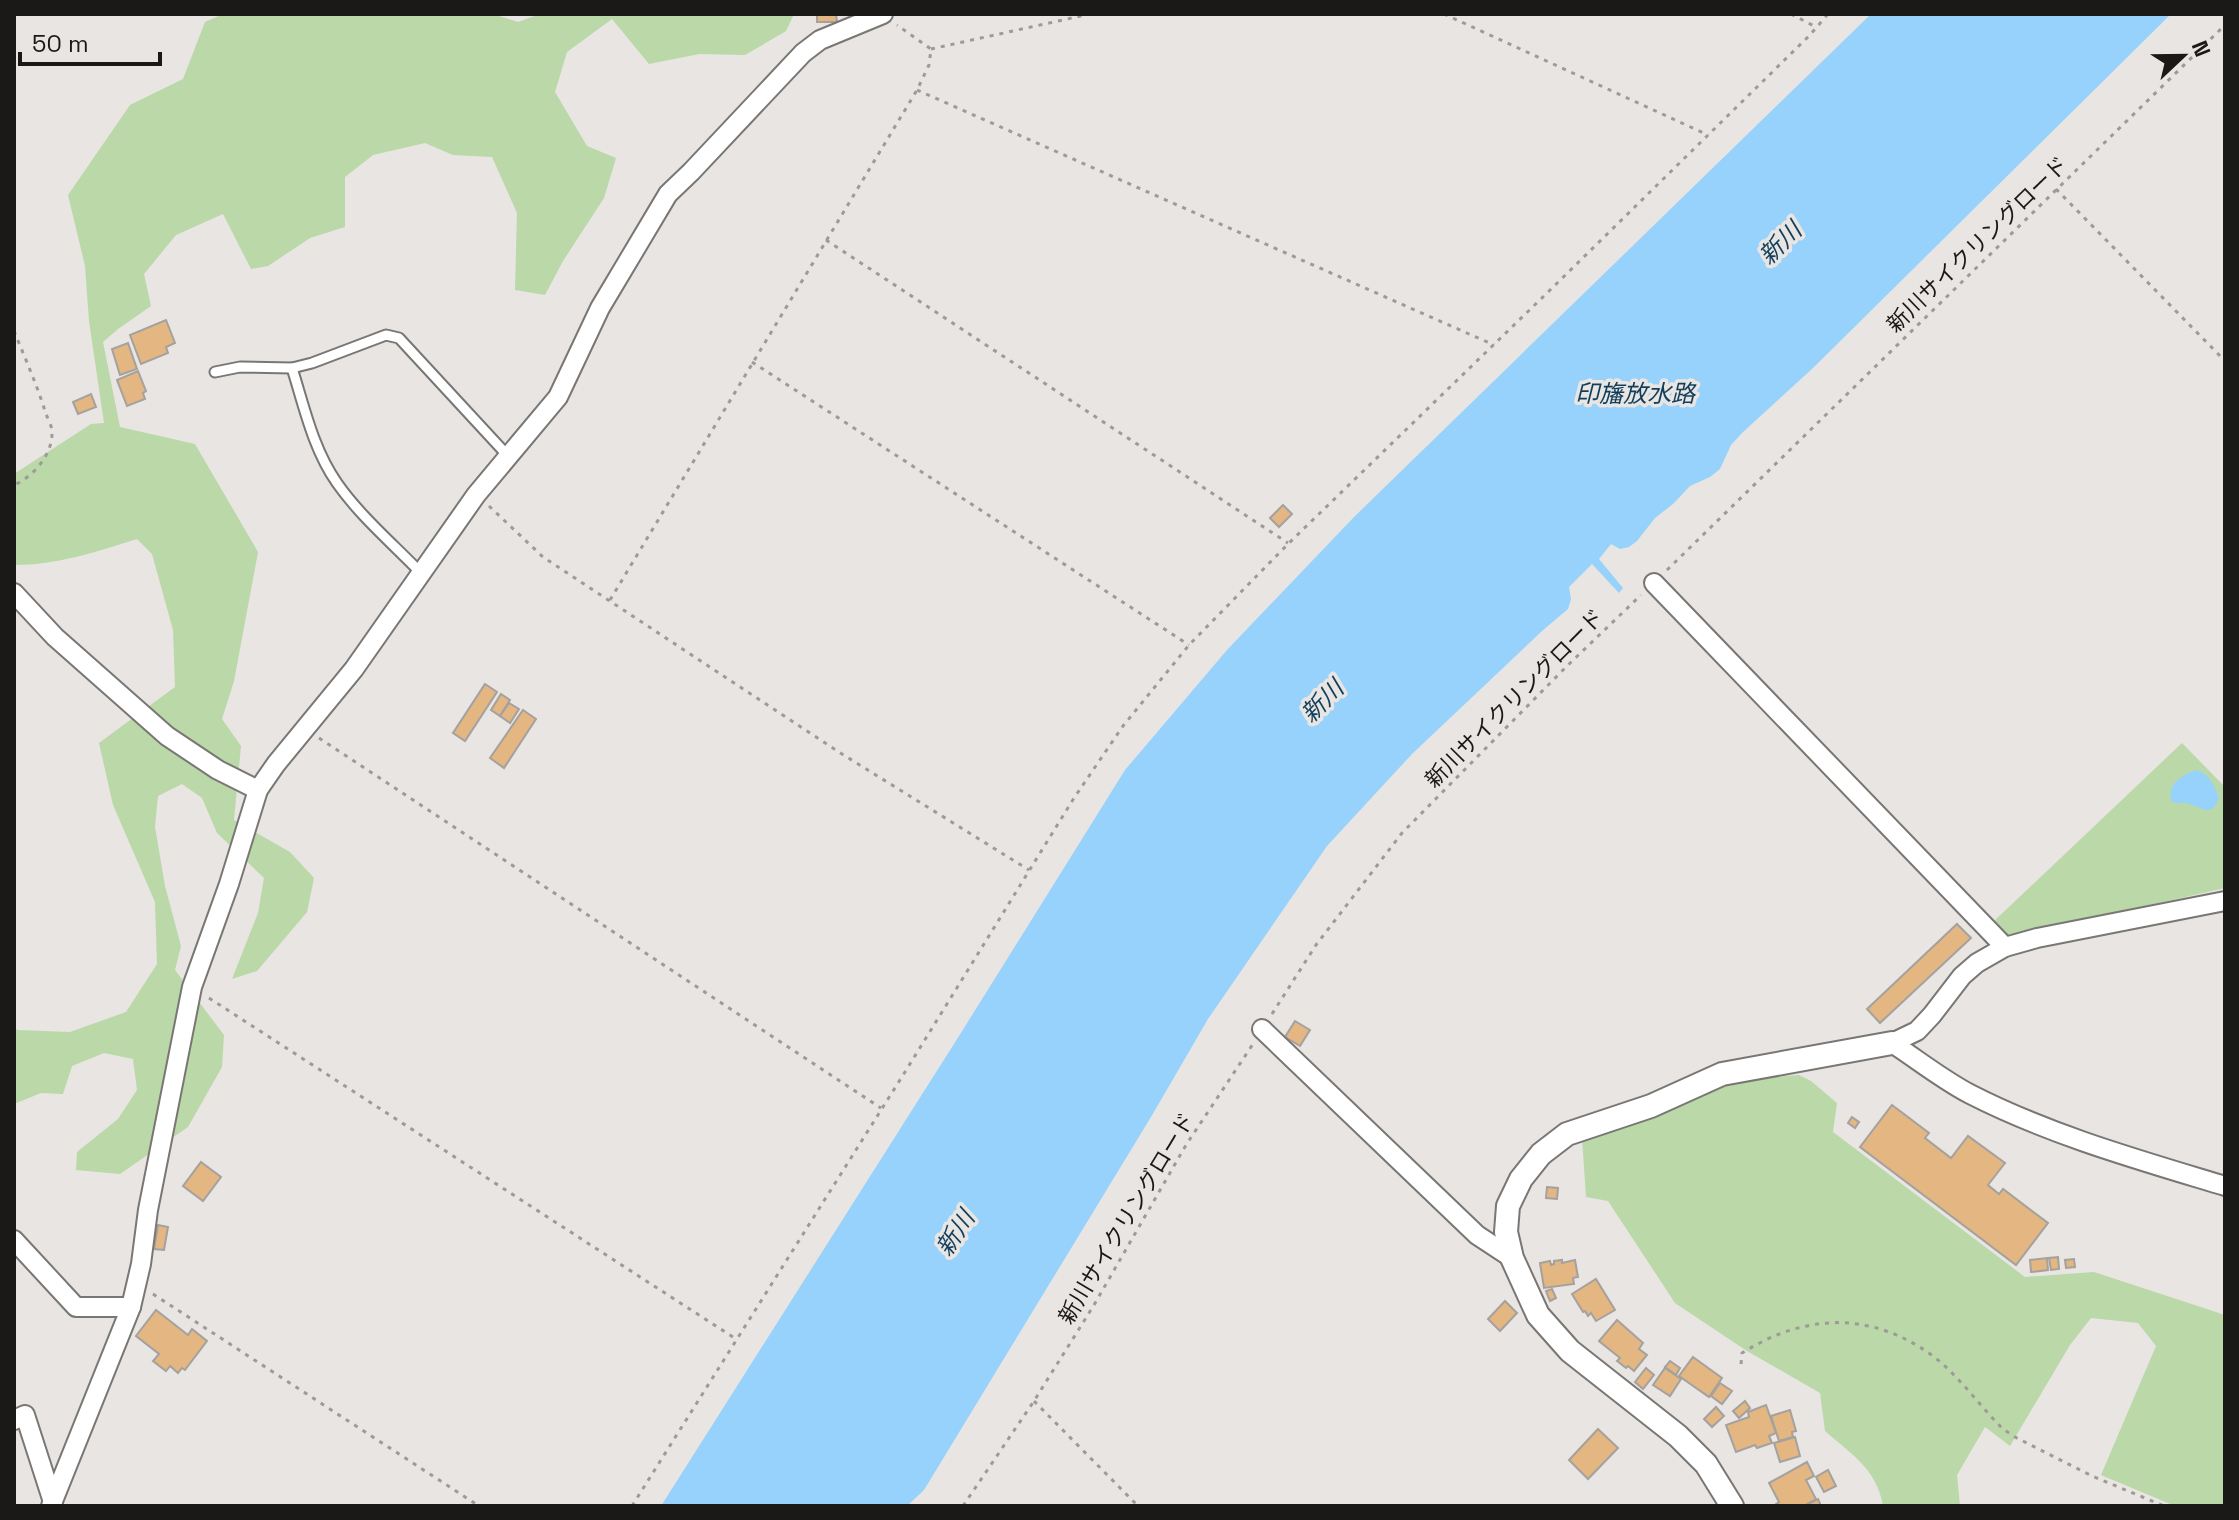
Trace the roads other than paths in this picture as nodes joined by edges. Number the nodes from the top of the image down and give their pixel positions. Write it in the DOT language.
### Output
graph roads {
  1 [pos="882,14"];
  2 [pos="292,368"];
  3 [pos="215,372"];
  4 [pos="509,457"];
  5 [pos="421,573"];
  6 [pos="1654,583"];
  7 [pos="14,593"];
  8 [pos="258,790"];
  9 [pos="2225,901"];
  10 [pos="2005,947"];
  11 [pos="1262,1029"];
  12 [pos="1892,1043"];
  13 [pos="2225,1186"];
  14 [pos="14,1240"];
  15 [pos="1512,1258"];
  16 [pos="131,1307"];
  17 [pos="14,1420"];
  18 [pos="52,1504"];
  19 [pos="1732,1506"];
  1 -- 4 [label="street"];
  2 -- 3 [label="lane"];
  2 -- 4 [label="lane"];
  2 -- 5 [label="lane"];
  4 -- 5 [label="street"];
  5 -- 8 [label="street"];
  6 -- 10 [label="street"];
  7 -- 8 [label="street"];
  8 -- 16 [label="street"];
  9 -- 10 [label="street"];
  10 -- 12 [label="street"];
  11 -- 15 [label="street"];
  12 -- 13 [label="street"];
  12 -- 15 [label="street"];
  14 -- 16 [label="street"];
  15 -- 19 [label="street"];
  16 -- 18 [label="street"];
  17 -- 18 [label="street"];
}
